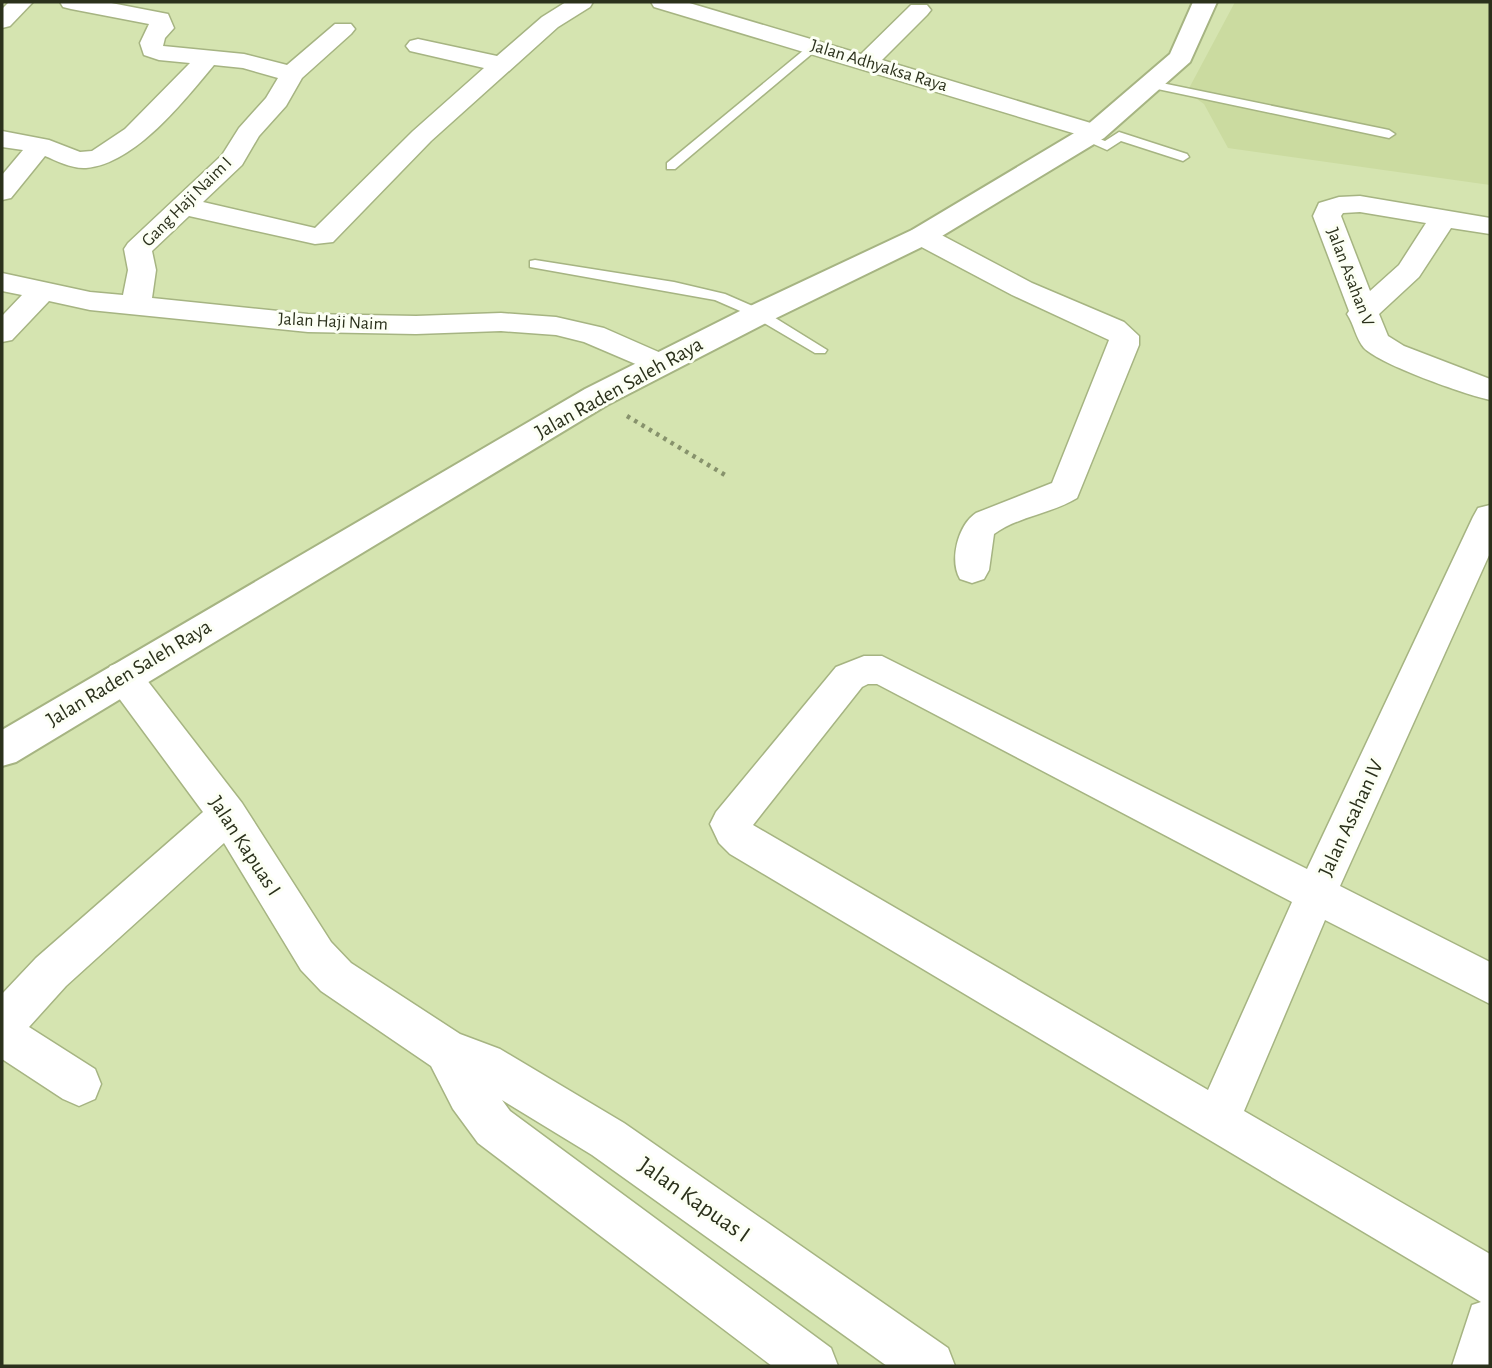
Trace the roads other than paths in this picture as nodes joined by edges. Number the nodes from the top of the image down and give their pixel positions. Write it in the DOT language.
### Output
graph roads {
  1 [pos="22,2"];
  2 [pos="71,2"];
  3 [pos="582,2"];
  4 [pos="662,2"];
  5 [pos="1205,2"];
  6 [pos="919,10"];
  7 [pos="2,21"];
  8 [pos="344,29"];
  9 [pos="418,46"];
  10 [pos="814,47"];
  11 [pos="208,57"];
  12 [pos="866,62"];
  13 [pos="503,65"];
  14 [pos="292,74"];
  15 [pos="1152,85"];
  16 [pos="1389,134"];
  17 [pos="1090,135"];
  18 [pos="2,139"];
  19 [pos="40,145"];
  20 [pos="1182,158"];
  21 [pos="671,166"];
  22 [pos="2,192"];
  23 [pos="182,206"];
  24 [pos="1444,217"];
  25 [pos="1490,226"];
  26 [pos="922,236"];
  27 [pos="535,264"];
  28 [pos="2,282"];
  29 [pos="44,291"];
  30 [pos="136,306"];
  31 [pos="1363,314"];
  32 [pos="757,315"];
  33 [pos="2,333"];
  34 [pos="820,350"];
  35 [pos="659,364"];
  36 [pos="1490,390"];
  37 [pos="1490,517"];
  38 [pos="972,570"];
  39 [pos="123,676"];
  40 [pos="2,750"];
  41 [pos="228,816"];
  42 [pos="1316,893"];
  43 [pos="1490,984"];
  44 [pos="2,1025"];
  45 [pos="2,1034"];
  46 [pos="447,1051"];
  47 [pos="79,1084"];
  48 [pos="1217,1121"];
  49 [pos="1490,1281"];
  50 [pos="1490,1323"];
  51 [pos="813,1366"];
  52 [pos="930,1366"];
  53 [pos="1477,1366"];
  1 -- 7 [label="street"];
  2 -- 11 [label="street"];
  3 -- 13 [label="street"];
  4 -- 10 [label="street, Jalan Adhyaksa Raya"];
  5 -- 15 [label="main road, Jalan Raden Saleh Raya"];
  6 -- 12 [label="street"];
  8 -- 14 [label="street, Gang Haji Naim I"];
  9 -- 13 [label="street"];
  10 -- 12 [label="street, Jalan Adhyaksa Raya"];
  10 -- 21 [label="lane"];
  11 -- 14 [label="street"];
  11 -- 19 [label="street"];
  12 -- 17 [label="street, Jalan Adhyaksa Raya"];
  13 -- 23 [label="street"];
  14 -- 23 [label="street, Gang Haji Naim I"];
  15 -- 16 [label="lane"];
  15 -- 17 [label="main road, Jalan Raden Saleh Raya"];
  17 -- 20 [label="lane"];
  17 -- 26 [label="main road, Jalan Raden Saleh Raya"];
  18 -- 19 [label="street"];
  19 -- 22 [label="street"];
  23 -- 30 [label="street, Gang Haji Naim I"];
  24 -- 25 [label="street, Jalan Asahan V"];
  24 -- 31 [label="street"];
  24 -- 31 [label="street, Jalan Asahan V"];
  26 -- 32 [label="main road, Jalan Raden Saleh Raya"];
  26 -- 38 [label="street"];
  27 -- 32 [label="lane"];
  28 -- 29 [label="street, Jalan Haji Naim"];
  29 -- 30 [label="street, Jalan Haji Naim"];
  29 -- 33 [label="street"];
  30 -- 35 [label="street, Jalan Haji Naim"];
  31 -- 36 [label="street, Jalan Asahan V"];
  32 -- 34 [label="lane"];
  32 -- 35 [label="main road, Jalan Raden Saleh Raya"];
  35 -- 39 [label="main road, Jalan Raden Saleh Raya"];
  37 -- 42 [label="street, Jalan Asahan IV"];
  39 -- 40 [label="main road, Jalan Raden Saleh Raya"];
  39 -- 41 [label="street, Jalan Kapuas I"];
  41 -- 44 [label="street"];
  41 -- 46 [label="street, Jalan Kapuas I"];
  42 -- 43 [label="street"];
  42 -- 48 [label="street, Jalan Asahan IV"];
  42 -- 48 [label="street"];
  45 -- 47 [label="street"];
  46 -- 51 [label="street, Jalan Kapuas I"];
  46 -- 52 [label="street, Jalan Kapuas I"];
  48 -- 49 [label="street"];
  50 -- 53 [label="street"];
}
